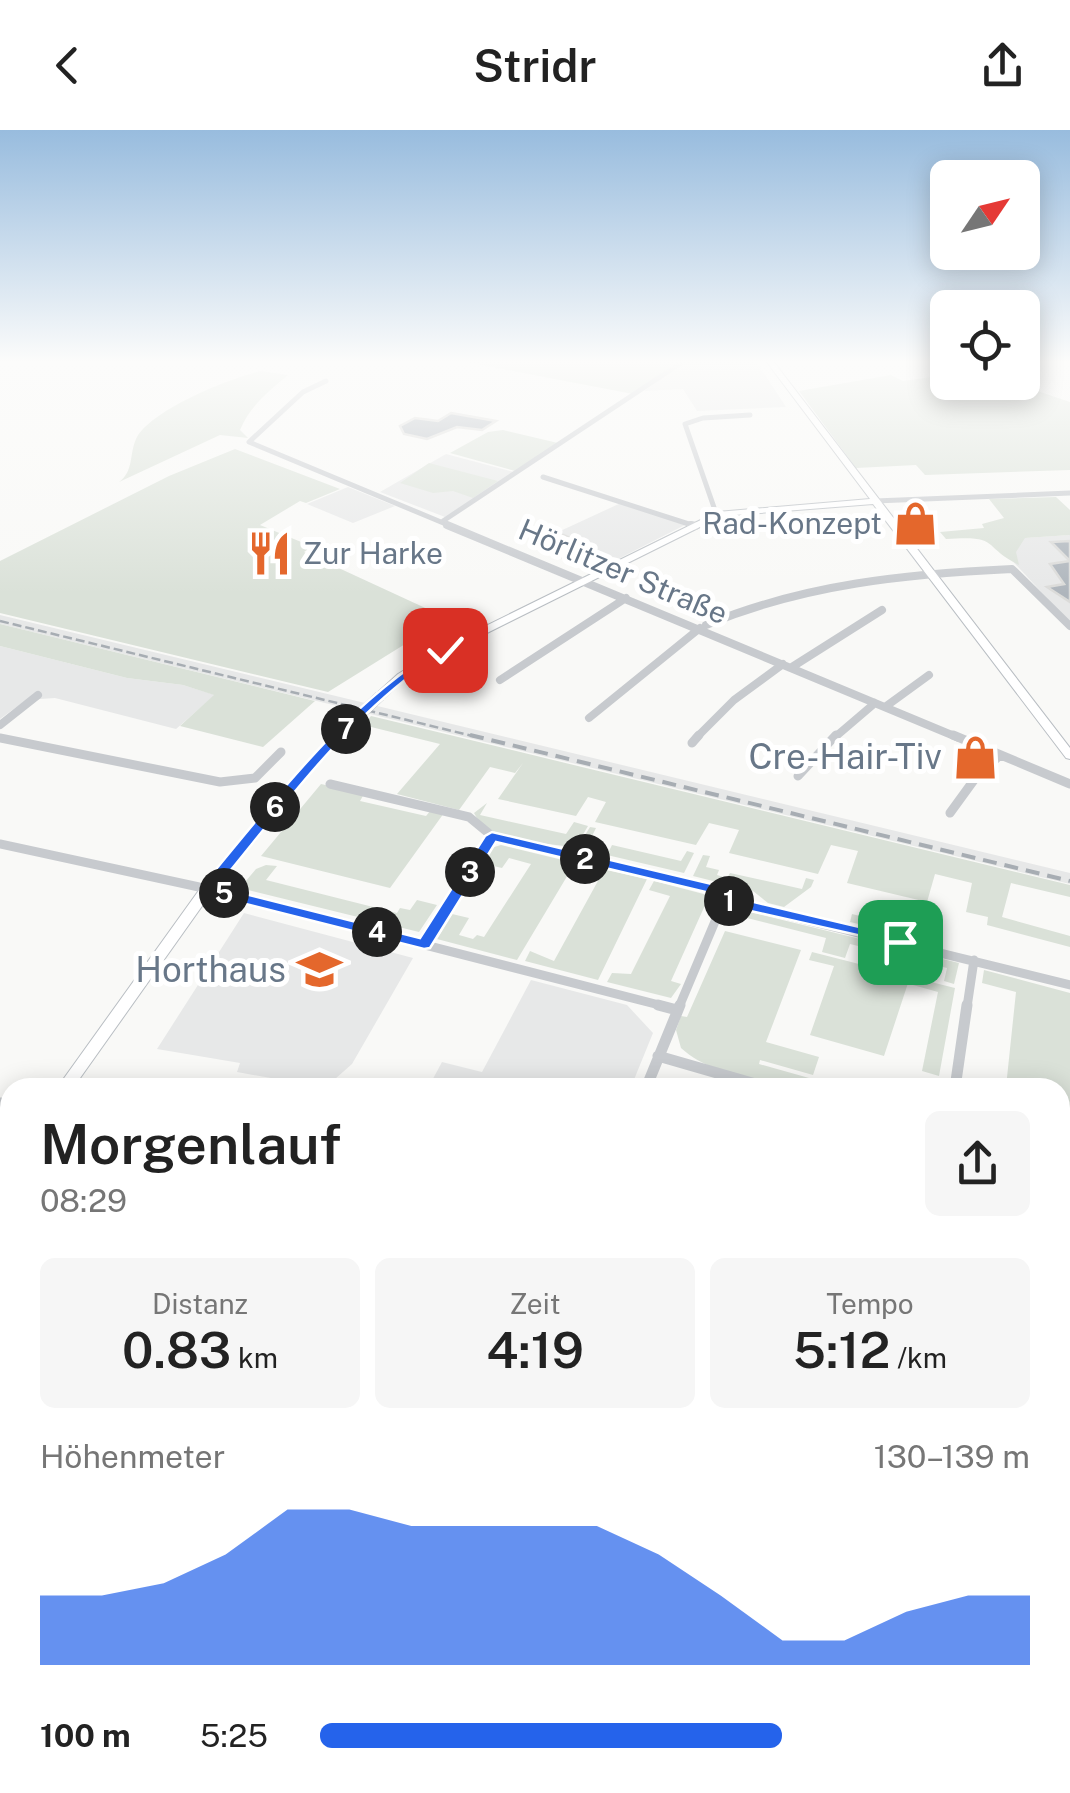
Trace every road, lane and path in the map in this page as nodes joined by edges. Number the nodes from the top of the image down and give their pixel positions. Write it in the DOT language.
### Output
graph roads {
  1 [pos="254,439"];
  2 [pos="567,439"];
  3 [pos="691,439"];
  4 [pos="828,439"];
  5 [pos="543,477"];
  6 [pos="1070,493"];
  7 [pos="875,501"];
  8 [pos="716,516"];
  9 [pos="442,521"];
  10 [pos="691,528"];
  11 [pos="932,574"];
  12 [pos="585,580"];
  13 [pos="626,598"];
  14 [pos="882,610"];
  15 [pos="1070,626"];
  16 [pos="703,627"];
  17 [pos="788,666"];
  18 [pos="930,675"];
  19 [pos="500,680"];
  20 [pos="38,695"];
  21 [pos="880,705"];
  22 [pos="589,718"];
  23 [pos="0,725"];
  24 [pos="0,738"];
  25 [pos="692,743"];
  26 [pos="280,752"];
  27 [pos="1000,755"];
  28 [pos="1070,756"];
  29 [pos="798,776"];
  30 [pos="330,784"];
  31 [pos="1070,784"];
  32 [pos="950,813"];
  33 [pos="492,836"];
  34 [pos="0,844"];
  35 [pos="207,889"];
  36 [pos="726,896"];
  37 [pos="424,944"];
  38 [pos="974,960"];
  39 [pos="1070,985"];
  40 [pos="677,1010"];
  41 [pos="658,1056"];
  42 [pos="71,1078"];
  43 [pos="650,1078"];
  44 [pos="734,1078"];
  45 [pos="956,1078"];
  1 -- 9 [label="street, Hörlitzer Straße"];
  2 -- 9 [label="street"];
  3 -- 8 [label="street"];
  4 -- 7 [label="main road"];
  5 -- 10 [label="street"];
  6 -- 7 [label="street"];
  7 -- 8 [label="main road"];
  7 -- 11 [label="main road"];
  8 -- 10 [label="main road"];
  9 -- 12 [label="street, Hörlitzer Straße"];
  10 -- 12 [label="main road"];
  11 -- 15 [label="street"];
  11 -- 16 [label="street"];
  11 -- 28 [label="main road"];
  12 -- 13 [label="street, Hörlitzer Straße"];
  12 -- 35 [label="main road, bridge"];
  13 -- 16 [label="street, Hörlitzer Straße"];
  13 -- 19 [label="street"];
  14 -- 17 [label="street"];
  16 -- 17 [label="street, Hörlitzer Straße"];
  16 -- 22 [label="street"];
  17 -- 21 [label="street, Hörlitzer Straße"];
  17 -- 25 [label="street"];
  18 -- 21 [label="street"];
  20 -- 23 [label="street"];
  21 -- 27 [label="street, Hörlitzer Straße"];
  21 -- 29 [label="street"];
  24 -- 26 [label="street"];
  27 -- 31 [label="street, Hörlitzer Straße"];
  27 -- 32 [label="street"];
  30 -- 33 [label="street"];
  33 -- 36 [label="street"];
  33 -- 37 [label="street"];
  34 -- 35 [label="street"];
  35 -- 37 [label="street"];
  35 -- 42 [label="main road"];
  36 -- 38 [label="street"];
  36 -- 40 [label="street"];
  37 -- 40 [label="street"];
  38 -- 39 [label="street"];
  38 -- 45 [label="street"];
  40 -- 41 [label="street"];
  41 -- 43 [label="street"];
  41 -- 44 [label="street"];
}
